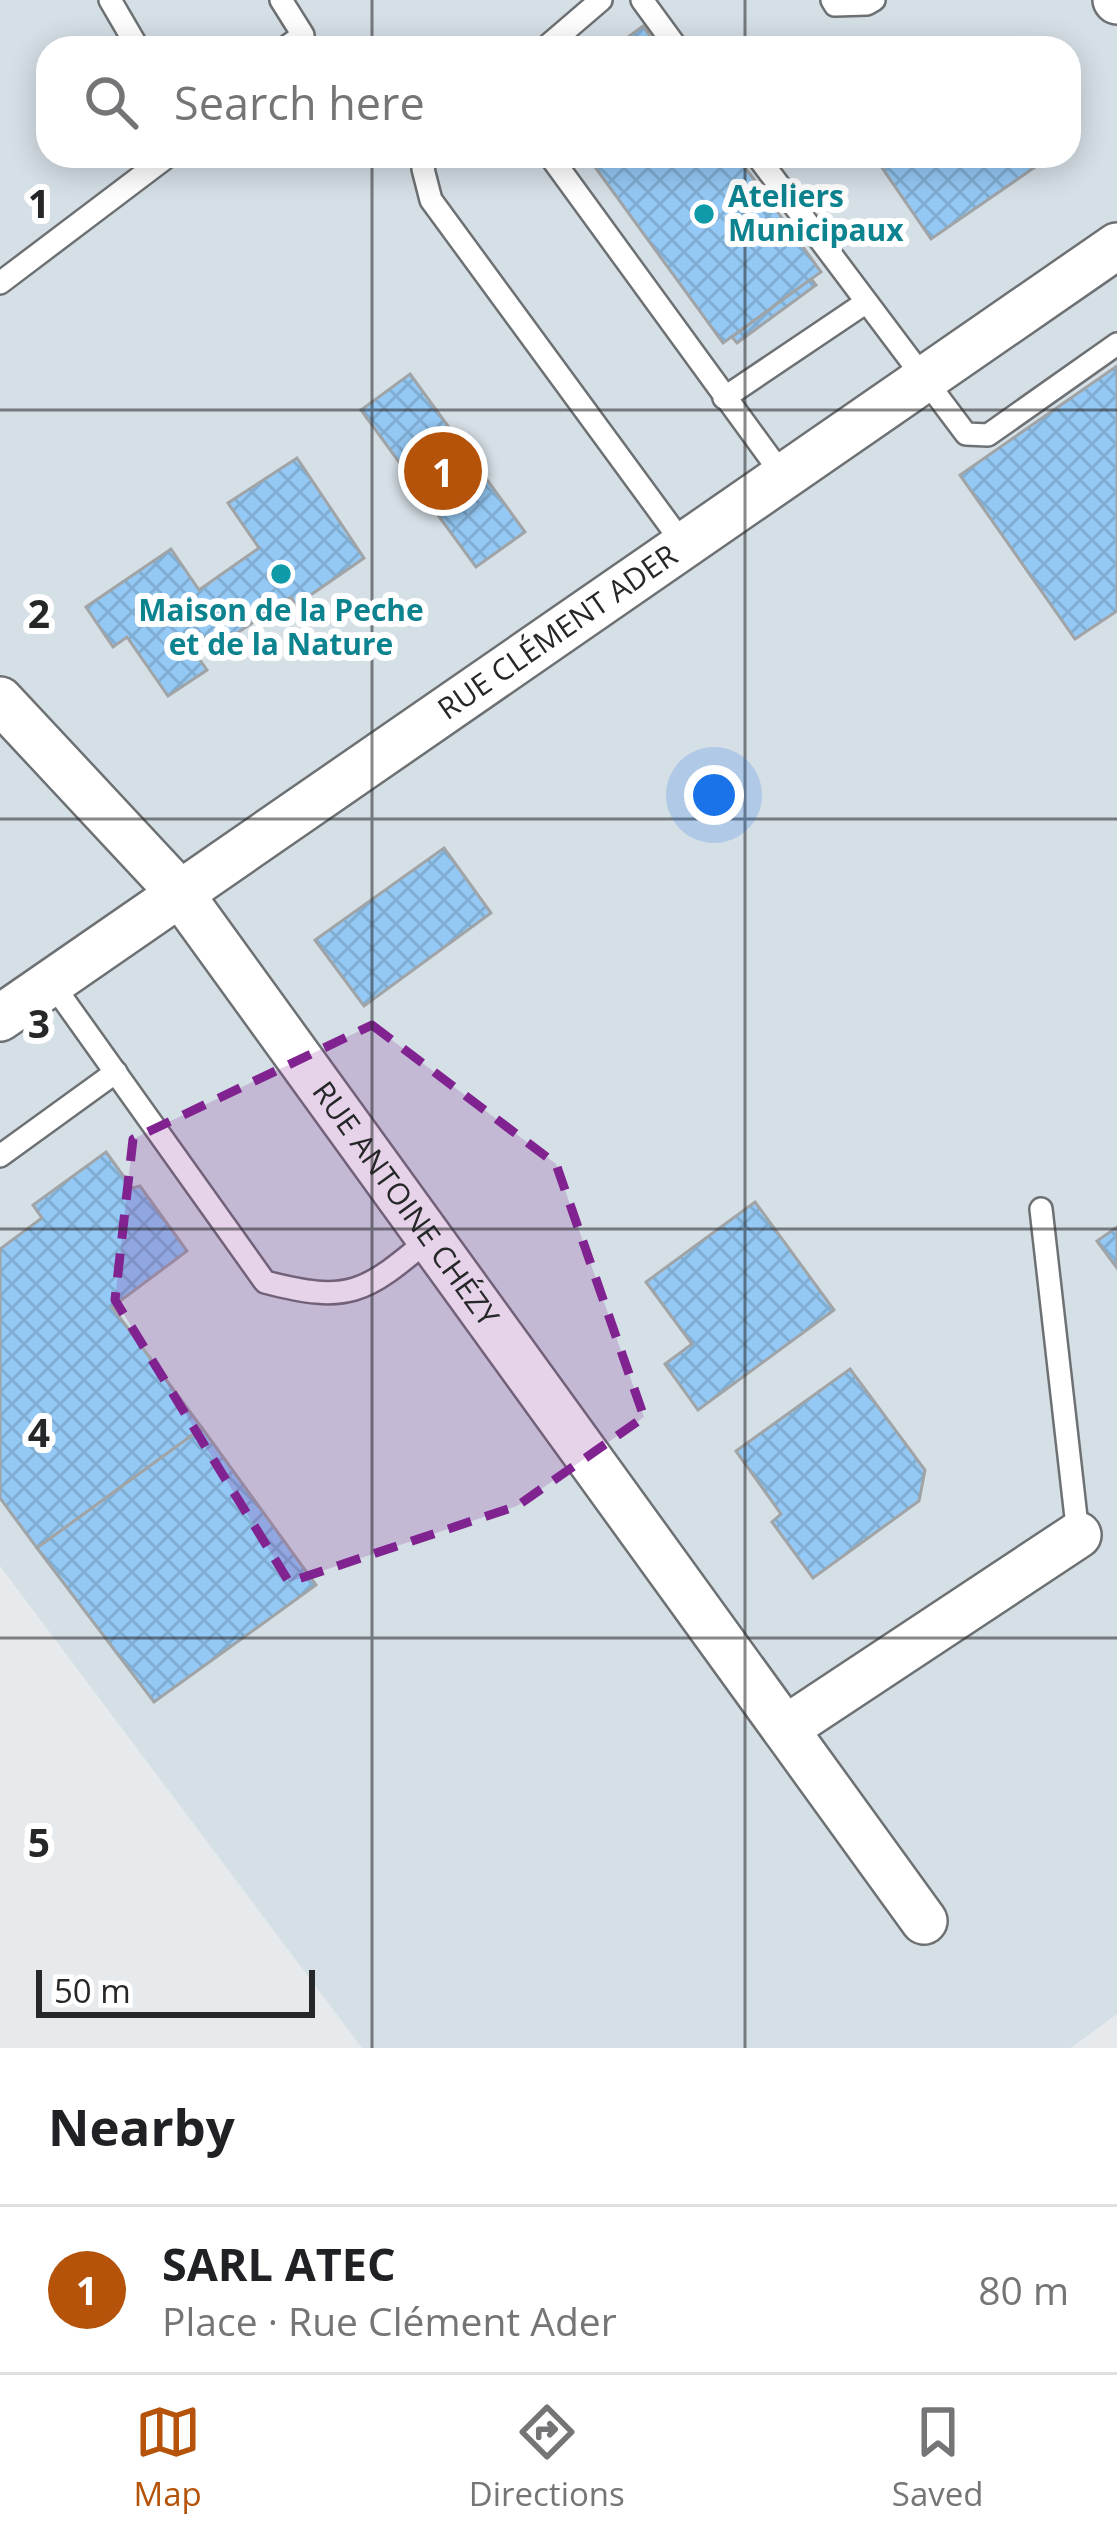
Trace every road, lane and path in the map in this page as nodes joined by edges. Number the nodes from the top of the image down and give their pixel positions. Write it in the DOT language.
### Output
graph roads {
  1 [pos="110,0"];
  2 [pos="281,0"];
  3 [pos="601,0"];
  4 [pos="642,0"];
  5 [pos="832,0"];
  6 [pos="874,0"];
  7 [pos="131,36"];
  8 [pos="302,36"];
  9 [pos="558,36"];
  10 [pos="668,36"];
  11 [pos="152,168"];
  12 [pos="423,168"];
  13 [pos="559,168"];
  14 [pos="766,168"];
  15 [pos="1117,246"];
  16 [pos="0,283"];
  17 [pos="866,303"];
  18 [pos="1117,344"];
  19 [pos="926,380"];
  20 [pos="724,398"];
  21 [pos="784,477"];
  22 [pos="684,545"];
  23 [pos="0,700"];
  24 [pos="178,892"];
  25 [pos="51,982"];
  26 [pos="0,1018"];
  27 [pos="116,1072"];
  28 [pos="0,1156"];
  29 [pos="1041,1209"];
  30 [pos="429,1239"];
  31 [pos="1078,1534"];
  32 [pos="785,1730"];
  33 [pos="924,1921"];
  1 -- 7 [label="lane"];
  2 -- 8 [label="lane"];
  3 -- 9 [label="lane"];
  4 -- 10 [label="lane"];
  5 -- 6 [label="lane"];
  11 -- 16 [label="lane"];
  12 -- 22 [label="lane"];
  13 -- 20 [label="lane"];
  14 -- 17 [label="lane"];
  15 -- 19 [label="street, RUE CLÉMENT ADER"];
  17 -- 19 [label="lane"];
  17 -- 20 [label="lane"];
  18 -- 19 [label="lane"];
  19 -- 21 [label="street, RUE CLÉMENT ADER"];
  20 -- 21 [label="lane"];
  21 -- 22 [label="street, RUE CLÉMENT ADER"];
  22 -- 24 [label="street, RUE CLÉMENT ADER"];
  23 -- 24 [label="street, RUE ANTOINE CHÉZY"];
  24 -- 25 [label="street, RUE CLÉMENT ADER"];
  24 -- 30 [label="street, RUE ANTOINE CHÉZY"];
  25 -- 26 [label="street, RUE CLÉMENT ADER"];
  25 -- 27 [label="lane"];
  27 -- 28 [label="lane"];
  27 -- 30 [label="lane"];
  29 -- 31 [label="lane"];
  30 -- 32 [label="street, RUE ANTOINE CHÉZY"];
  31 -- 32 [label="street"];
  32 -- 33 [label="street, RUE ANTOINE CHÉZY"];
}
